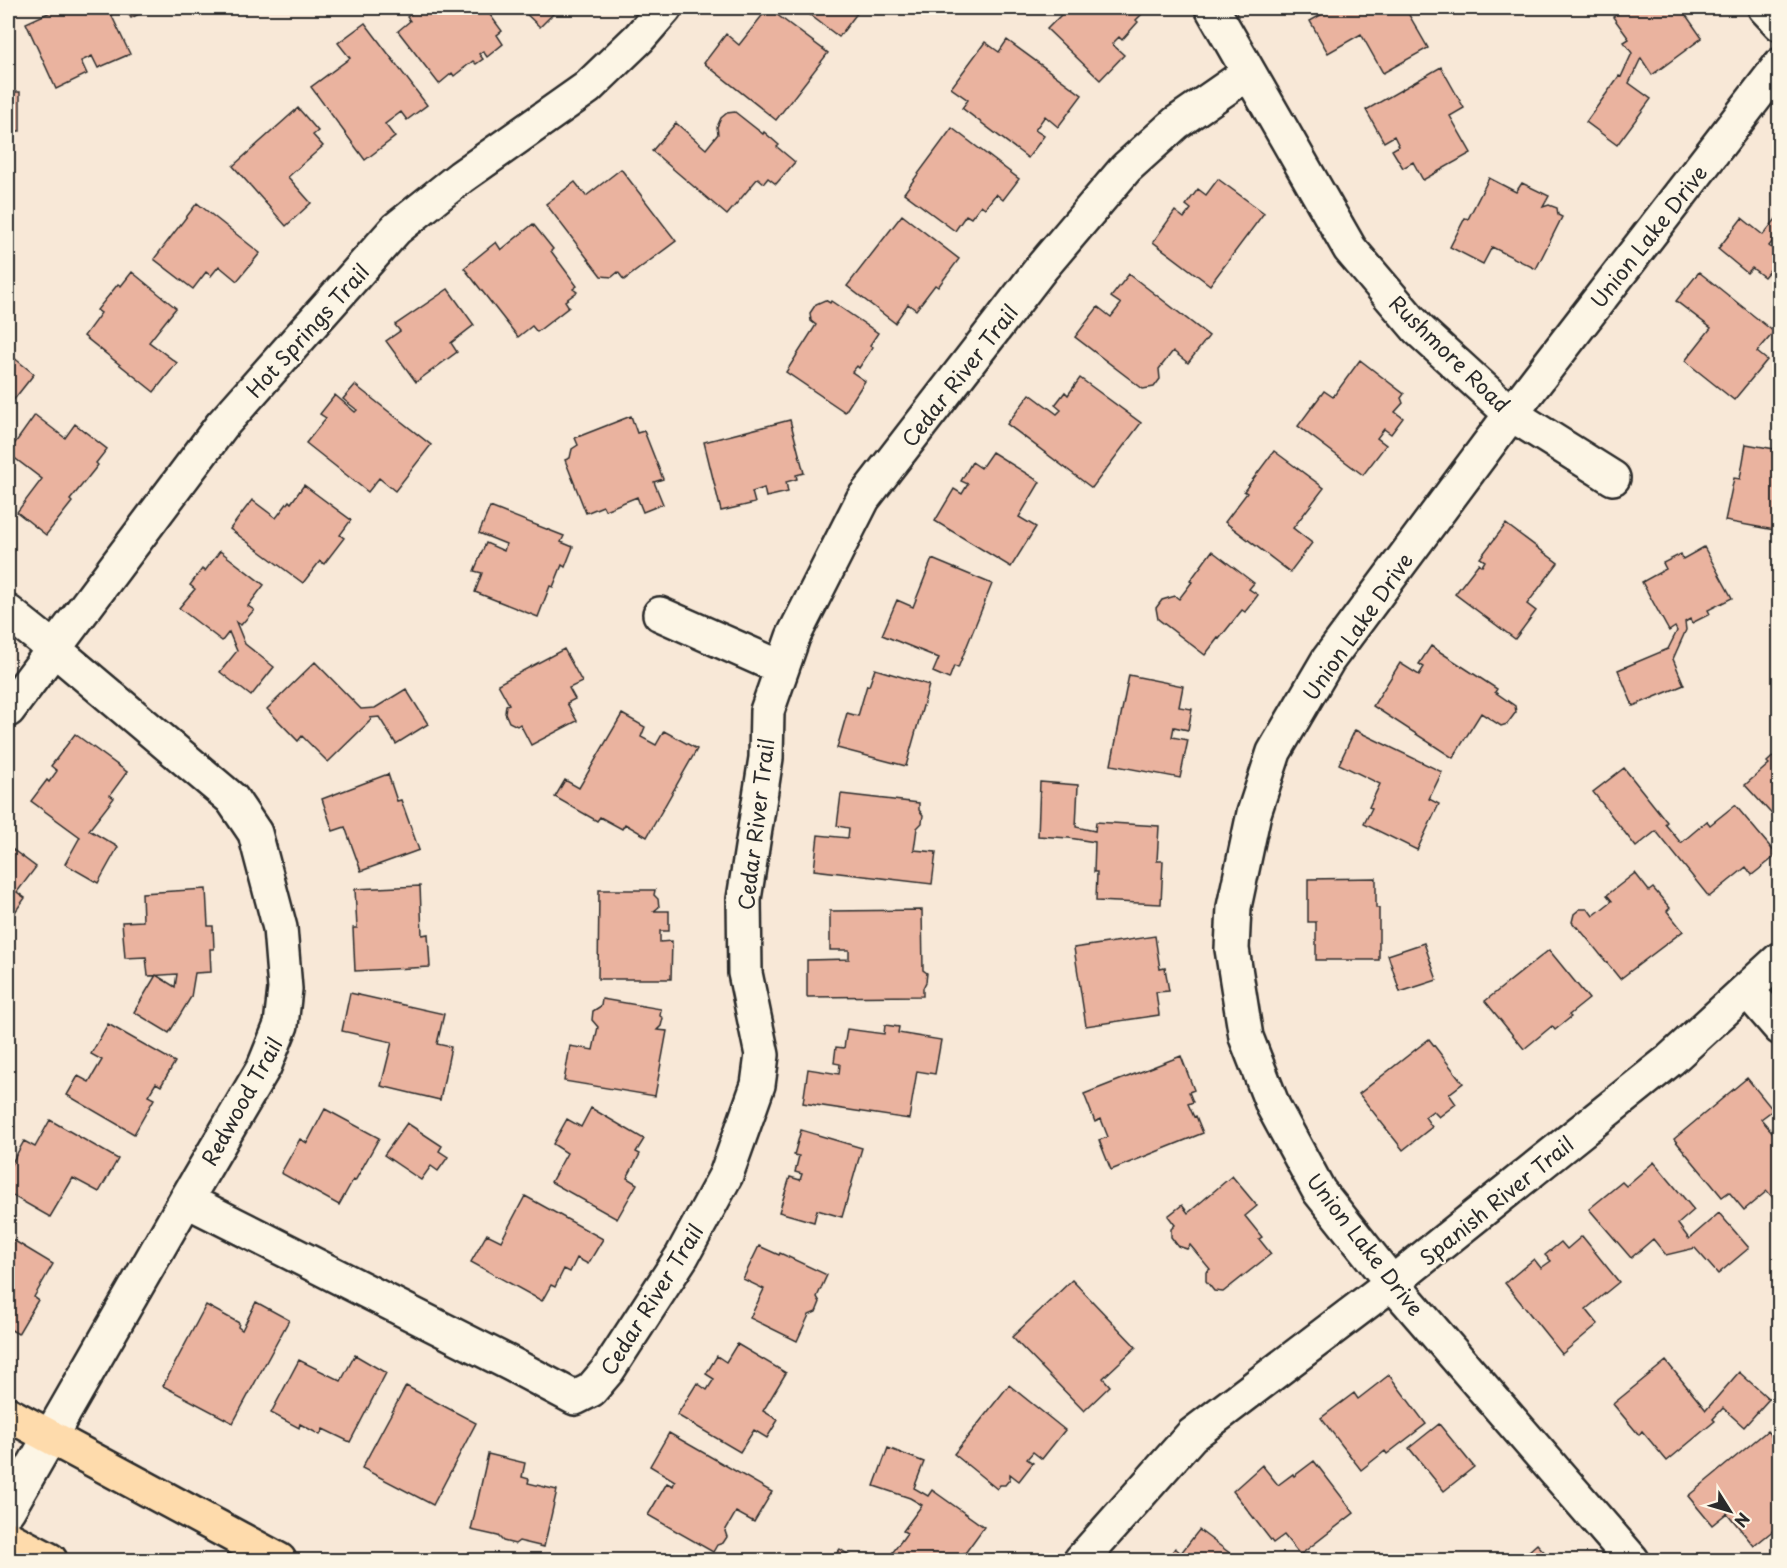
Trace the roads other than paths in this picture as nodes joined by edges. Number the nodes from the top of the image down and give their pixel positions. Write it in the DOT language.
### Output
graph roads {
  1 [pos="665,8"];
  2 [pos="1212,8"];
  3 [pos="1765,8"];
  4 [pos="1779,24"];
  5 [pos="1779,65"];
  6 [pos="1248,73"];
  7 [pos="1511,414"];
  8 [pos="1613,478"];
  9 [pos="8,612"];
  10 [pos="660,614"];
  11 [pos="53,648"];
  12 [pos="782,668"];
  13 [pos="8,710"];
  14 [pos="1779,959"];
  15 [pos="1747,990"];
  16 [pos="1779,1028"];
  17 [pos="186,1200"];
  18 [pos="1392,1283"];
  19 [pos="8,1414"];
  20 [pos="49,1437"];
  21 [pos="8,1510"];
  22 [pos="8,1538"];
  23 [pos="50,1560"];
  24 [pos="279,1560"];
  25 [pos="1081,1560"];
  26 [pos="1632,1560"];
  1 -- 11 [label="street, Hot Springs Trail"];
  2 -- 6 [label="street, Rushmore Road"];
  3 -- 4 [label="street"];
  5 -- 7 [label="street, Union Lake Drive"];
  6 -- 7 [label="street, Rushmore Road"];
  6 -- 12 [label="street, Cedar River Trail"];
  7 -- 8 [label="street, Rushmore Road"];
  7 -- 18 [label="street, Union Lake Drive"];
  9 -- 11 [label="street, Redwood Trail"];
  10 -- 12 [label="street"];
  11 -- 13 [label="street, Hot Springs Trail"];
  11 -- 17 [label="street, Redwood Trail"];
  12 -- 17 [label="street, Cedar River Trail"];
  14 -- 15 [label="street, Spanish River Trail"];
  15 -- 16 [label="street"];
  15 -- 18 [label="street, Spanish River Trail"];
  17 -- 20 [label="street, Redwood Trail"];
  18 -- 25 [label="street, Spanish River Trail"];
  18 -- 26 [label="street, Union Lake Drive"];
  19 -- 20 [label="main road"];
  20 -- 21 [label="street, Redwood Trail"];
  20 -- 24 [label="main road"];
  22 -- 23 [label="main road"];
}
